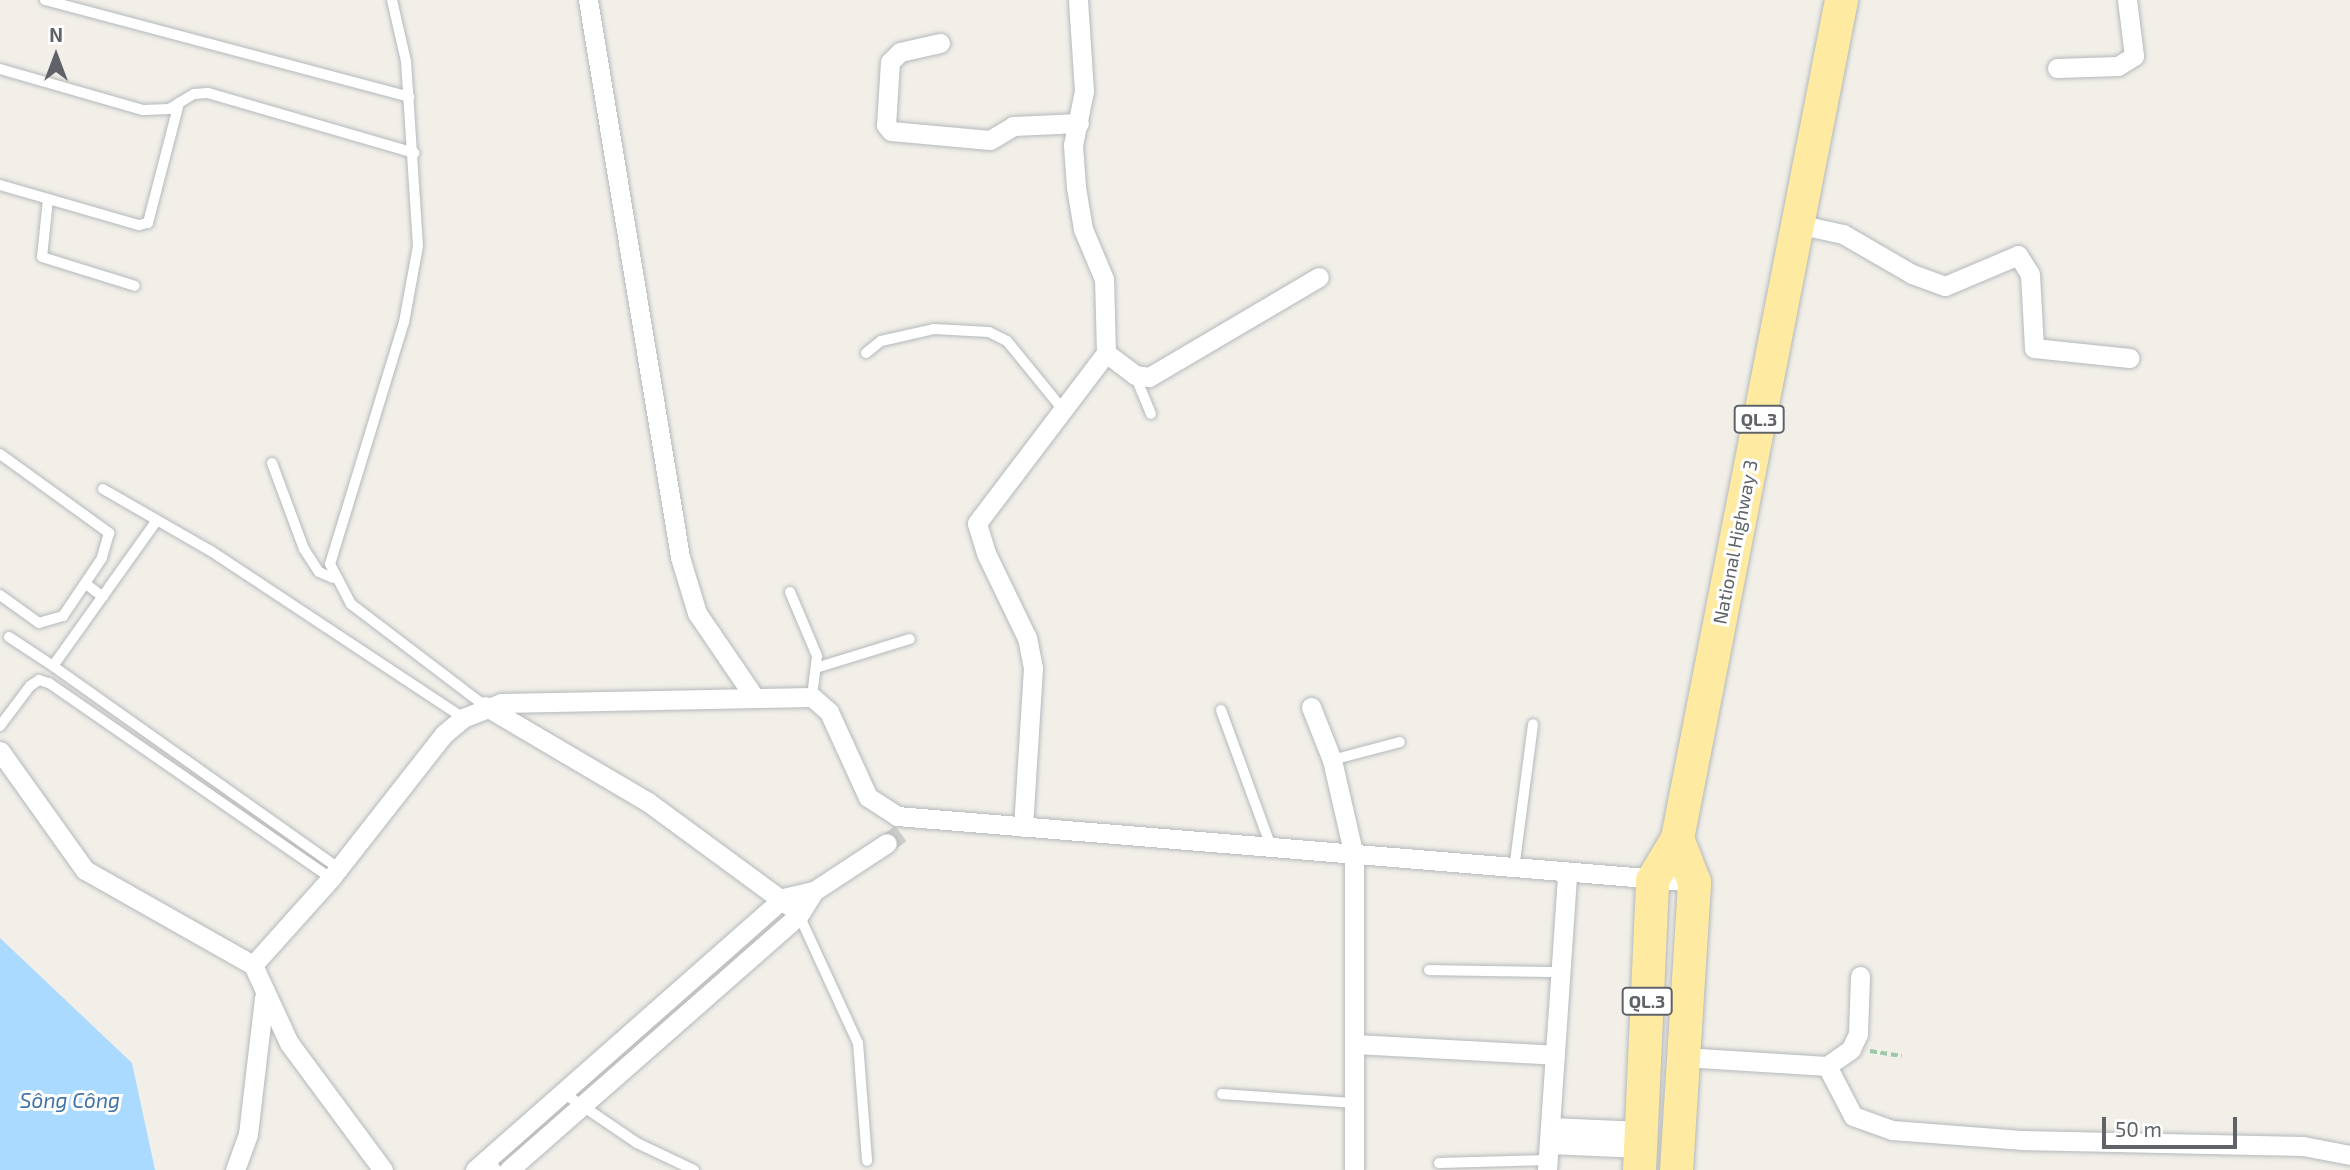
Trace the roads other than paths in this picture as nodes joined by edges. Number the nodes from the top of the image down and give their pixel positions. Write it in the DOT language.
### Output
graph roads {
  1 [pos="45,0"];
  2 [pos="392,0"];
  3 [pos="588,0"];
  4 [pos="1078,0"];
  5 [pos="1841,0"];
  6 [pos="2127,0"];
  7 [pos="940,43"];
  8 [pos="2057,68"];
  9 [pos="0,69"];
  10 [pos="409,97"];
  11 [pos="179,103"];
  12 [pos="1079,123"];
  13 [pos="414,153"];
  14 [pos="0,184"];
  15 [pos="48,198"];
  16 [pos="1797,224"];
  17 [pos="1319,277"];
  18 [pos="135,286"];
  19 [pos="866,353"];
  20 [pos="1106,353"];
  21 [pos="2129,358"];
  22 [pos="1135,375"];
  23 [pos="1064,411"];
  24 [pos="1151,414"];
  25 [pos="0,454"];
  26 [pos="272,463"];
  27 [pos="103,489"];
  28 [pos="158,520"];
  29 [pos="333,578"];
  30 [pos="86,583"];
  31 [pos="790,592"];
  32 [pos="0,595"];
  33 [pos="103,597"];
  34 [pos="9,637"];
  35 [pos="910,639"];
  36 [pos="53,666"];
  37 [pos="819,667"];
  38 [pos="753,695"];
  39 [pos="812,697"];
  40 [pos="485,706"];
  41 [pos="1311,707"];
  42 [pos="1221,710"];
  43 [pos="463,718"];
  44 [pos="1533,724"];
  45 [pos="0,726"];
  46 [pos="1399,742"];
  47 [pos="0,751"];
  48 [pos="1332,760"];
  49 [pos="918,818"];
  50 [pos="1023,827"];
  51 [pos="1677,838"];
  52 [pos="1271,849"];
  53 [pos="1354,856"];
  54 [pos="1514,869"];
  55 [pos="334,872"];
  56 [pos="1567,873"];
  57 [pos="1652,880"];
  58 [pos="1694,882"];
  59 [pos="820,888"];
  60 [pos="783,898"];
  61 [pos="799,915"];
  62 [pos="253,965"];
  63 [pos="1429,970"];
  64 [pos="1560,972"];
  65 [pos="1860,976"];
  66 [pos="264,997"];
  67 [pos="1355,1044"];
  68 [pos="1555,1055"];
  69 [pos="1683,1057"];
  70 [pos="1827,1066"];
  71 [pos="561,1092"];
  72 [pos="1222,1094"];
  73 [pos="1354,1103"];
  74 [pos="581,1106"];
  75 [pos="1549,1150"];
  76 [pos="1640,1150"];
  77 [pos="2350,1155"];
  78 [pos="867,1161"];
  79 [pos="1439,1163"];
  80 [pos="486,1166"];
  81 [pos="236,1170"];
  82 [pos="383,1170"];
  83 [pos="509,1170"];
  84 [pos="694,1170"];
  85 [pos="1354,1170"];
  86 [pos="1676,1170"];
  1 -- 10 [label="lane"];
  2 -- 10 [label="lane"];
  3 -- 38 [label="street"];
  4 -- 12 [label="street"];
  5 -- 16 [label="highway, National Highway 3 / QL.3"];
  6 -- 8 [label="street"];
  7 -- 12 [label="street"];
  9 -- 11 [label="lane"];
  10 -- 13 [label="lane"];
  11 -- 13 [label="lane"];
  11 -- 15 [label="lane"];
  12 -- 20 [label="street"];
  13 -- 29 [label="lane"];
  14 -- 15 [label="lane"];
  15 -- 18 [label="lane"];
  16 -- 21 [label="street"];
  16 -- 51 [label="highway, National Highway 3 / QL.3"];
  17 -- 22 [label="street"];
  19 -- 23 [label="lane"];
  20 -- 22 [label="street"];
  20 -- 23 [label="street"];
  22 -- 24 [label="lane"];
  23 -- 50 [label="street"];
  25 -- 30 [label="lane"];
  26 -- 29 [label="lane"];
  27 -- 28 [label="lane"];
  28 -- 33 [label="lane"];
  28 -- 43 [label="lane"];
  29 -- 40 [label="lane"];
  30 -- 32 [label="lane"];
  30 -- 33 [label="lane"];
  31 -- 37 [label="lane"];
  33 -- 36 [label="lane"];
  34 -- 36 [label="lane"];
  35 -- 37 [label="lane"];
  36 -- 55 [label="lane"];
  37 -- 39 [label="lane"];
  38 -- 39 [label="street"];
  38 -- 40 [label="street"];
  39 -- 49 [label="street"];
  40 -- 43 [label="street"];
  40 -- 60 [label="street"];
  41 -- 48 [label="street"];
  42 -- 52 [label="lane"];
  43 -- 55 [label="street"];
  44 -- 54 [label="lane"];
  45 -- 55 [label="lane"];
  46 -- 48 [label="lane"];
  47 -- 62 [label="street"];
  48 -- 53 [label="street"];
  49 -- 50 [label="street"];
  49 -- 59 [label="street"];
  50 -- 52 [label="street"];
  51 -- 57 [label="highway, National Highway 3 / QL.3"];
  51 -- 58 [label="highway, QL.3"];
  52 -- 53 [label="street"];
  53 -- 54 [label="street"];
  53 -- 67 [label="street"];
  54 -- 56 [label="street"];
  55 -- 62 [label="street"];
  56 -- 57 [label="street"];
  56 -- 64 [label="street"];
  57 -- 58 [label="street"];
  57 -- 76 [label="highway, National Highway 3 / QL.3"];
  58 -- 69 [label="highway, QL.3"];
  59 -- 60 [label="street"];
  59 -- 61 [label="street"];
  60 -- 61 [label="street"];
  60 -- 71 [label="street"];
  61 -- 74 [label="street"];
  61 -- 78 [label="lane"];
  62 -- 66 [label="street"];
  63 -- 64 [label="lane"];
  64 -- 68 [label="street"];
  65 -- 70 [label="street"];
  66 -- 81 [label="street"];
  66 -- 82 [label="street"];
  67 -- 68 [label="street"];
  67 -- 73 [label="street"];
  68 -- 75 [label="street"];
  69 -- 70 [label="street"];
  69 -- 86 [label="highway, QL.3"];
  70 -- 77 [label="street"];
  71 -- 74 [label="lane"];
  71 -- 80 [label="street"];
  72 -- 73 [label="lane"];
  73 -- 85 [label="street"];
  74 -- 83 [label="street"];
  74 -- 84 [label="lane"];
  75 -- 76 [label="street"];
  75 -- 79 [label="lane"];
}
